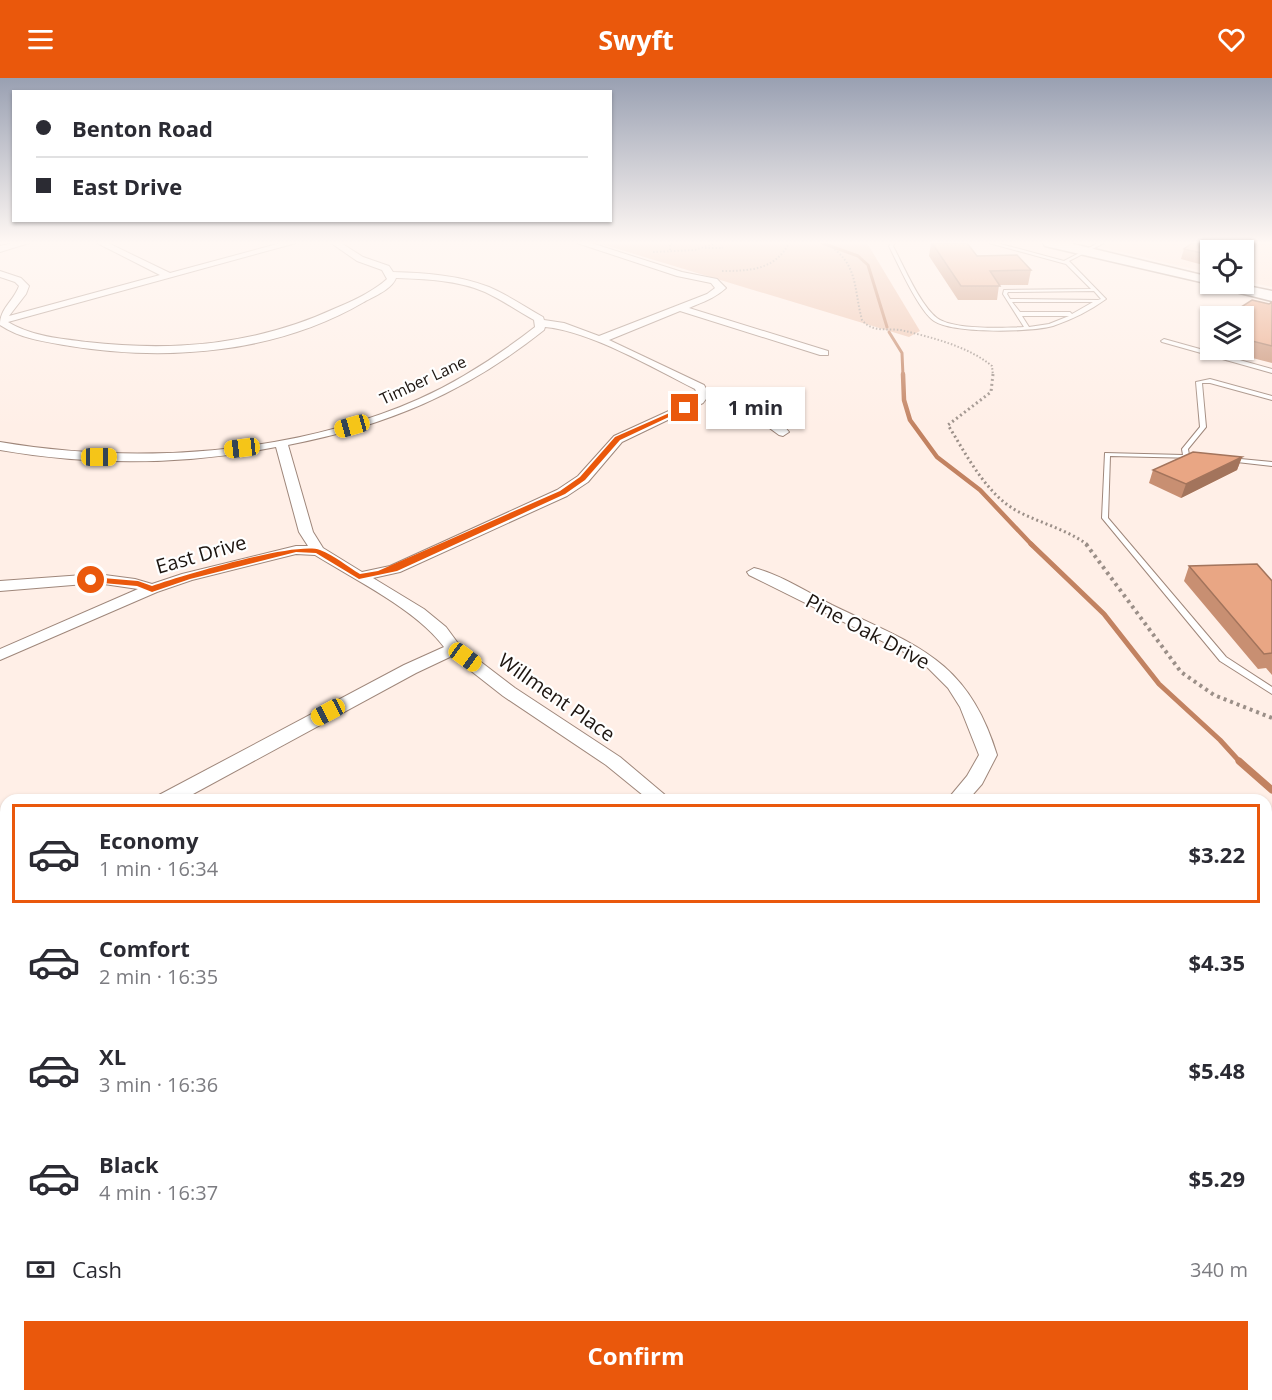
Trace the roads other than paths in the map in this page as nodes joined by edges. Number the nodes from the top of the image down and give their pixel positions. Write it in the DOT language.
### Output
graph roads {
  1 [pos="13,305"];
  2 [pos="61,305"];
  3 [pos="350,305"];
  4 [pos="514,305"];
  5 [pos="688,305"];
  6 [pos="925,305"];
  7 [pos="1012,305"];
  8 [pos="1091,305"];
  9 [pos="680,308"];
  10 [pos="1018,314"];
  11 [pos="1073,314"];
  12 [pos="0,321"];
  13 [pos="540,323"];
  14 [pos="1027,327"];
  15 [pos="598,339"];
  16 [pos="1164,341"];
  17 [pos="824,353"];
  18 [pos="1272,371"];
  19 [pos="703,394"];
  20 [pos="1272,398"];
  21 [pos="783,432"];
  22 [pos="281,443"];
  23 [pos="0,446"];
  24 [pos="1186,456"];
  25 [pos="1209,458"];
  26 [pos="1220,459"];
  27 [pos="1272,464"];
  28 [pos="318,551"];
  29 [pos="754,572"];
  30 [pos="359,577"];
  31 [pos="0,586"];
  32 [pos="152,589"];
  33 [pos="454,649"];
  34 [pos="0,655"];
  35 [pos="1272,691"];
  36 [pos="177,794"];
  37 [pos="654,794"];
  38 [pos="962,794"];
  1 -- 12 [label="street"];
  2 -- 12 [label="street"];
  3 -- 12 [label="street"];
  4 -- 13 [label="street"];
  5 -- 9 [label="street"];
  6 -- 14 [label="lane"];
  7 -- 10 [label="lane"];
  8 -- 11 [label="lane"];
  9 -- 15 [label="street"];
  9 -- 17 [label="street"];
  10 -- 11 [label="lane"];
  10 -- 14 [label="lane"];
  11 -- 14 [label="lane"];
  13 -- 15 [label="street"];
  13 -- 22 [label="street, Timber Lane"];
  15 -- 19 [label="street"];
  16 -- 18 [label="lane"];
  19 -- 21 [label="street"];
  19 -- 30 [label="street"];
  20 -- 24 [label="lane"];
  22 -- 23 [label="street, Timber Lane"];
  22 -- 28 [label="street, Willment Place"];
  24 -- 25 [label="lane"];
  24 -- 35 [label="lane"];
  26 -- 27 [label="lane"];
  28 -- 30 [label="street, Willment Place"];
  28 -- 32 [label="street, East Drive"];
  29 -- 38 [label="street, Pine Oak Drive"];
  30 -- 33 [label="street, Willment Place"];
  31 -- 32 [label="street"];
  32 -- 34 [label="street, East Drive"];
  33 -- 36 [label="street"];
  33 -- 37 [label="street, Willment Place"];
}
